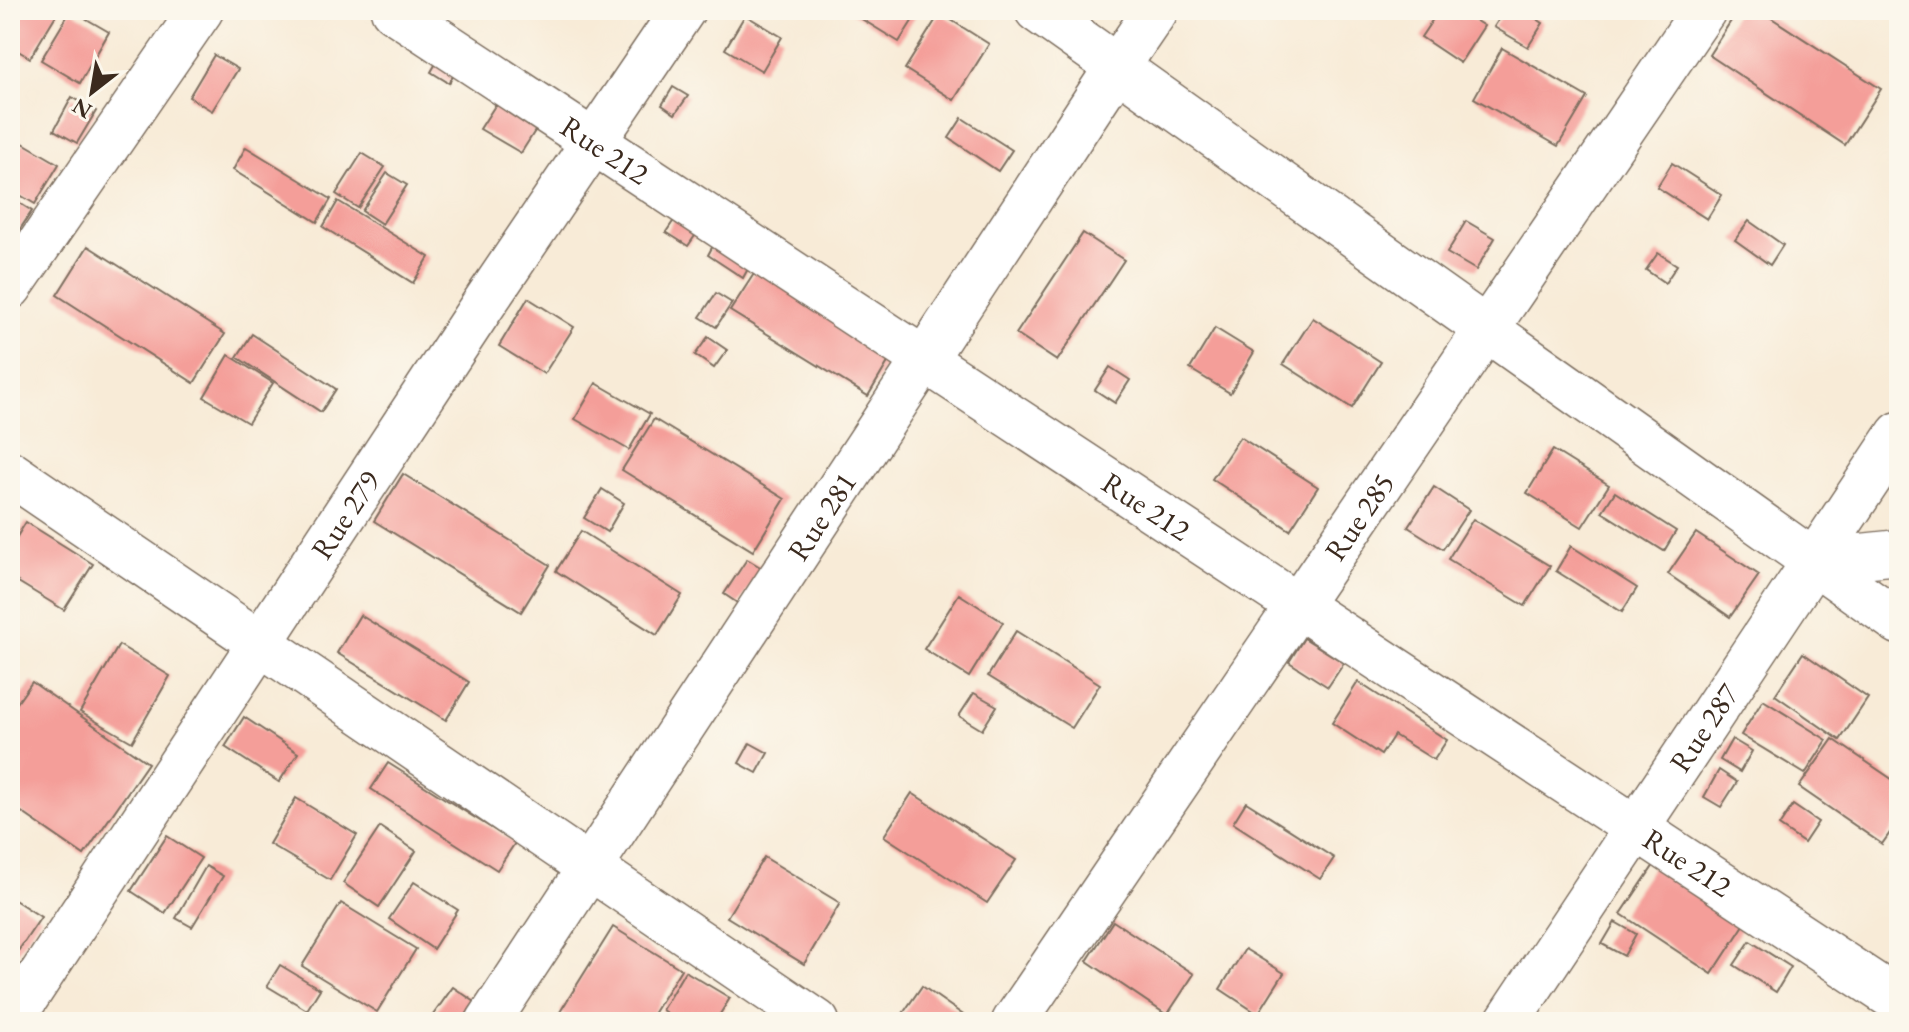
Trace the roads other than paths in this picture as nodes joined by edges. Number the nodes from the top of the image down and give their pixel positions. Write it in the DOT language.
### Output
graph roads {
  1 [pos="201,10"];
  2 [pos="393,10"];
  3 [pos="683,10"];
  4 [pos="1037,10"];
  5 [pos="1156,10"];
  6 [pos="1704,10"];
  7 [pos="1117,67"];
  8 [pos="594,142"];
  9 [pos="10,287"];
  10 [pos="1487,328"];
  11 [pos="924,359"];
  12 [pos="1899,434"];
  13 [pos="10,473"];
  14 [pos="1899,552"];
  15 [pos="1814,561"];
  16 [pos="1298,606"];
  17 [pos="1899,622"];
  18 [pos="259,643"];
  19 [pos="1636,828"];
  20 [pos="590,868"];
  21 [pos="1899,1001"];
  22 [pos="10,1022"];
  23 [pos="488,1022"];
  24 [pos="817,1022"];
  25 [pos="1014,1022"];
  26 [pos="1507,1022"];
  1 -- 9 [label="street"];
  2 -- 8 [label="street, Rue 212"];
  3 -- 8 [label="street, Rue 279"];
  4 -- 7 [label="street"];
  5 -- 7 [label="street, Rue 281"];
  6 -- 10 [label="street, Rue 285"];
  7 -- 10 [label="street"];
  7 -- 11 [label="street, Rue 281"];
  8 -- 11 [label="street, Rue 212"];
  8 -- 18 [label="street, Rue 279"];
  10 -- 15 [label="street"];
  10 -- 16 [label="street, Rue 285"];
  11 -- 16 [label="street, Rue 212"];
  11 -- 20 [label="street, Rue 281"];
  12 -- 15 [label="street, Rue 287"];
  13 -- 18 [label="street"];
  14 -- 15 [label="street"];
  15 -- 17 [label="street"];
  15 -- 19 [label="street, Rue 287"];
  16 -- 19 [label="street, Rue 212"];
  16 -- 25 [label="street, Rue 285"];
  18 -- 20 [label="street"];
  18 -- 22 [label="street, Rue 279"];
  19 -- 21 [label="street, Rue 212"];
  19 -- 26 [label="street, Rue 287"];
  20 -- 23 [label="street, Rue 281"];
  20 -- 24 [label="street"];
}
